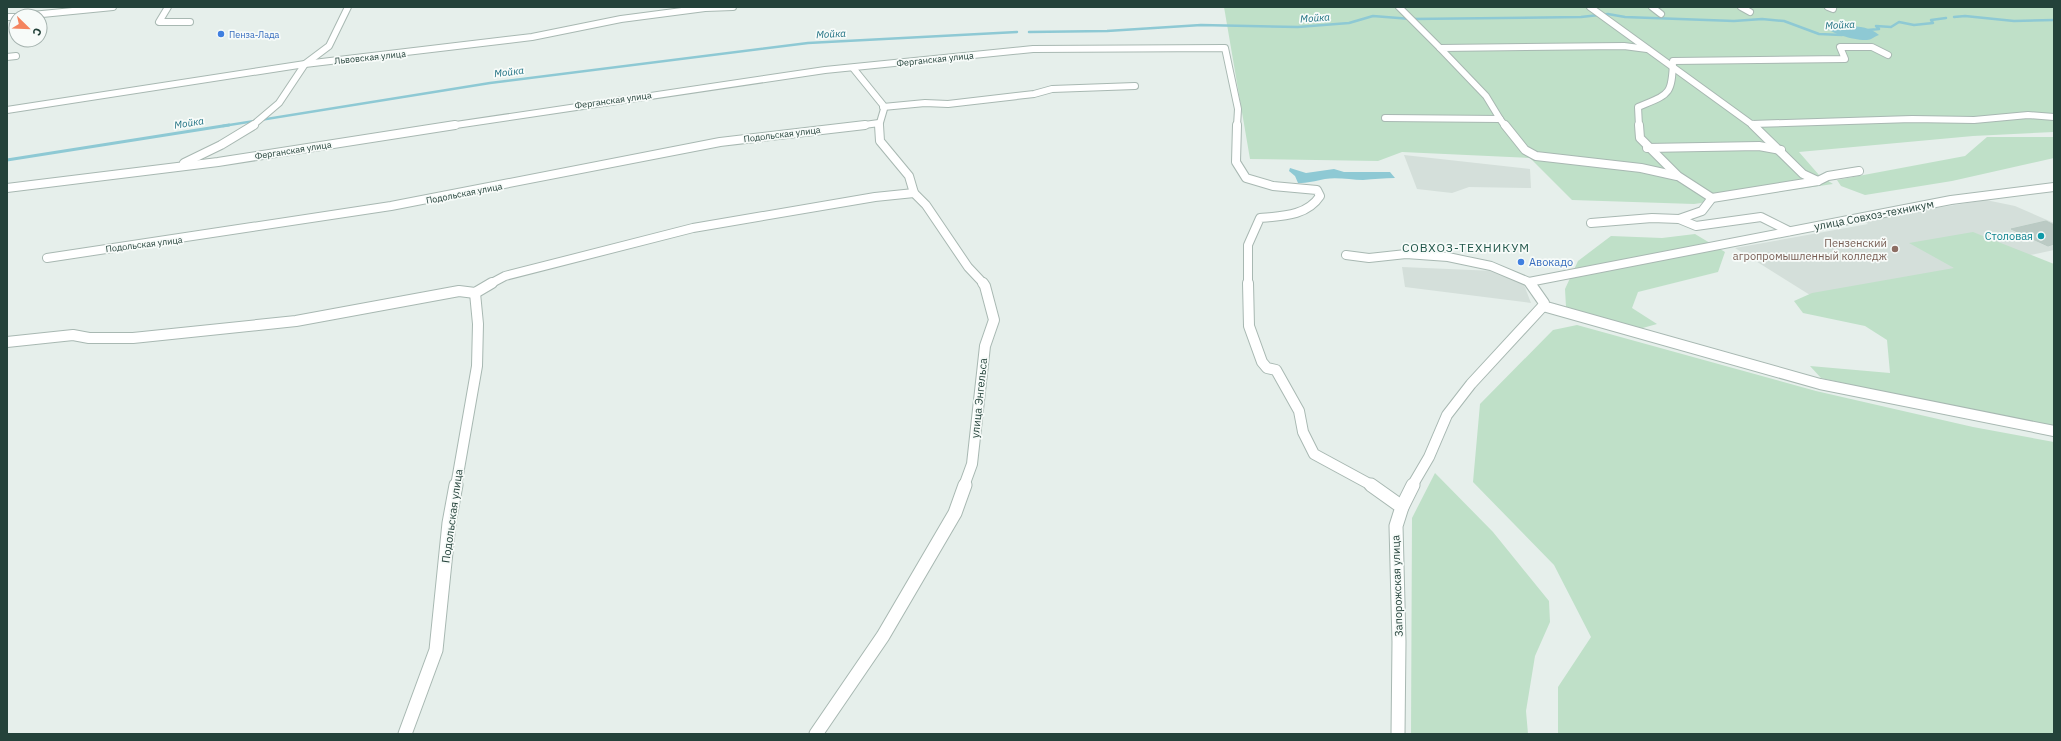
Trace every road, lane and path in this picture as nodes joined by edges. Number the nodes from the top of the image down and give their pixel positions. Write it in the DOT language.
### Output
graph roads {
  1 [pos="113,7"];
  2 [pos="168,7"];
  3 [pos="348,7"];
  4 [pos="733,7"];
  5 [pos="1399,7"];
  6 [pos="1590,7"];
  7 [pos="1652,7"];
  8 [pos="1741,7"];
  9 [pos="1750,12"];
  10 [pos="48,13"];
  11 [pos="1661,14"];
  12 [pos="190,22"];
  13 [pos="1440,48"];
  14 [pos="1647,49"];
  15 [pos="1888,55"];
  16 [pos="16,56"];
  17 [pos="7,57"];
  18 [pos="306,64"];
  19 [pos="1672,67"];
  20 [pos="853,68"];
  21 [pos="1135,86"];
  22 [pos="884,107"];
  23 [pos="7,110"];
  24 [pos="2054,117"];
  25 [pos="1385,118"];
  26 [pos="1500,119"];
  27 [pos="879,123"];
  28 [pos="1752,124"];
  29 [pos="1647,148"];
  30 [pos="1781,150"];
  31 [pos="173,167"];
  32 [pos="1859,171"];
  33 [pos="1678,176"];
  34 [pos="1818,181"];
  35 [pos="2054,187"];
  36 [pos="7,188"];
  37 [pos="914,193"];
  38 [pos="1712,198"];
  39 [pos="1678,219"];
  40 [pos="1591,223"];
  41 [pos="1789,231"];
  42 [pos="1346,255"];
  43 [pos="47,258"];
  44 [pos="1530,282"];
  45 [pos="475,293"];
  46 [pos="1543,306"];
  47 [pos="7,342"];
  48 [pos="2054,431"];
  49 [pos="1402,507"];
  50 [pos="405,734"];
  51 [pos="816,734"];
  52 [pos="1398,734"];
  1 -- 10 [label="street"];
  2 -- 12 [label="street"];
  3 -- 18 [label="street"];
  4 -- 18 [label="street, Львовская улица"];
  5 -- 13 [label="street"];
  6 -- 14 [label="street"];
  7 -- 11 [label="street"];
  8 -- 9 [label="street"];
  13 -- 14 [label="street"];
  13 -- 26 [label="street"];
  14 -- 19 [label="street"];
  15 -- 19 [label="street"];
  16 -- 17 [label="street"];
  18 -- 23 [label="street, Львовская улица"];
  18 -- 31 [label="street"];
  19 -- 28 [label="street"];
  19 -- 29 [label="street"];
  20 -- 22 [label="street"];
  20 -- 31 [label="street, Ферганская улица"];
  20 -- 49 [label="street, Ферганская улица"];
  21 -- 22 [label="street"];
  22 -- 27 [label="street, улица Энгельса"];
  24 -- 28 [label="street"];
  25 -- 26 [label="street"];
  26 -- 33 [label="street"];
  27 -- 37 [label="street, улица Энгельса"];
  27 -- 43 [label="street, Подольская улица"];
  28 -- 30 [label="street"];
  29 -- 30 [label="street"];
  29 -- 33 [label="street"];
  30 -- 34 [label="street"];
  31 -- 36 [label="street, Ферганская улица"];
  32 -- 34 [label="street"];
  33 -- 38 [label="street"];
  34 -- 38 [label="street"];
  35 -- 41 [label="street, улица Совхоз-техникум"];
  37 -- 45 [label="street"];
  37 -- 51 [label="street, улица Энгельса"];
  38 -- 39 [label="street"];
  39 -- 40 [label="street"];
  39 -- 41 [label="street"];
  41 -- 44 [label="street, улица Совхоз-техникум"];
  42 -- 44 [label="street"];
  44 -- 46 [label="street"];
  45 -- 47 [label="street"];
  45 -- 50 [label="street, Подольская улица"];
  46 -- 48 [label="street"];
  46 -- 49 [label="street, Запорожская улица"];
  49 -- 52 [label="street, Запорожская улица"];
}
